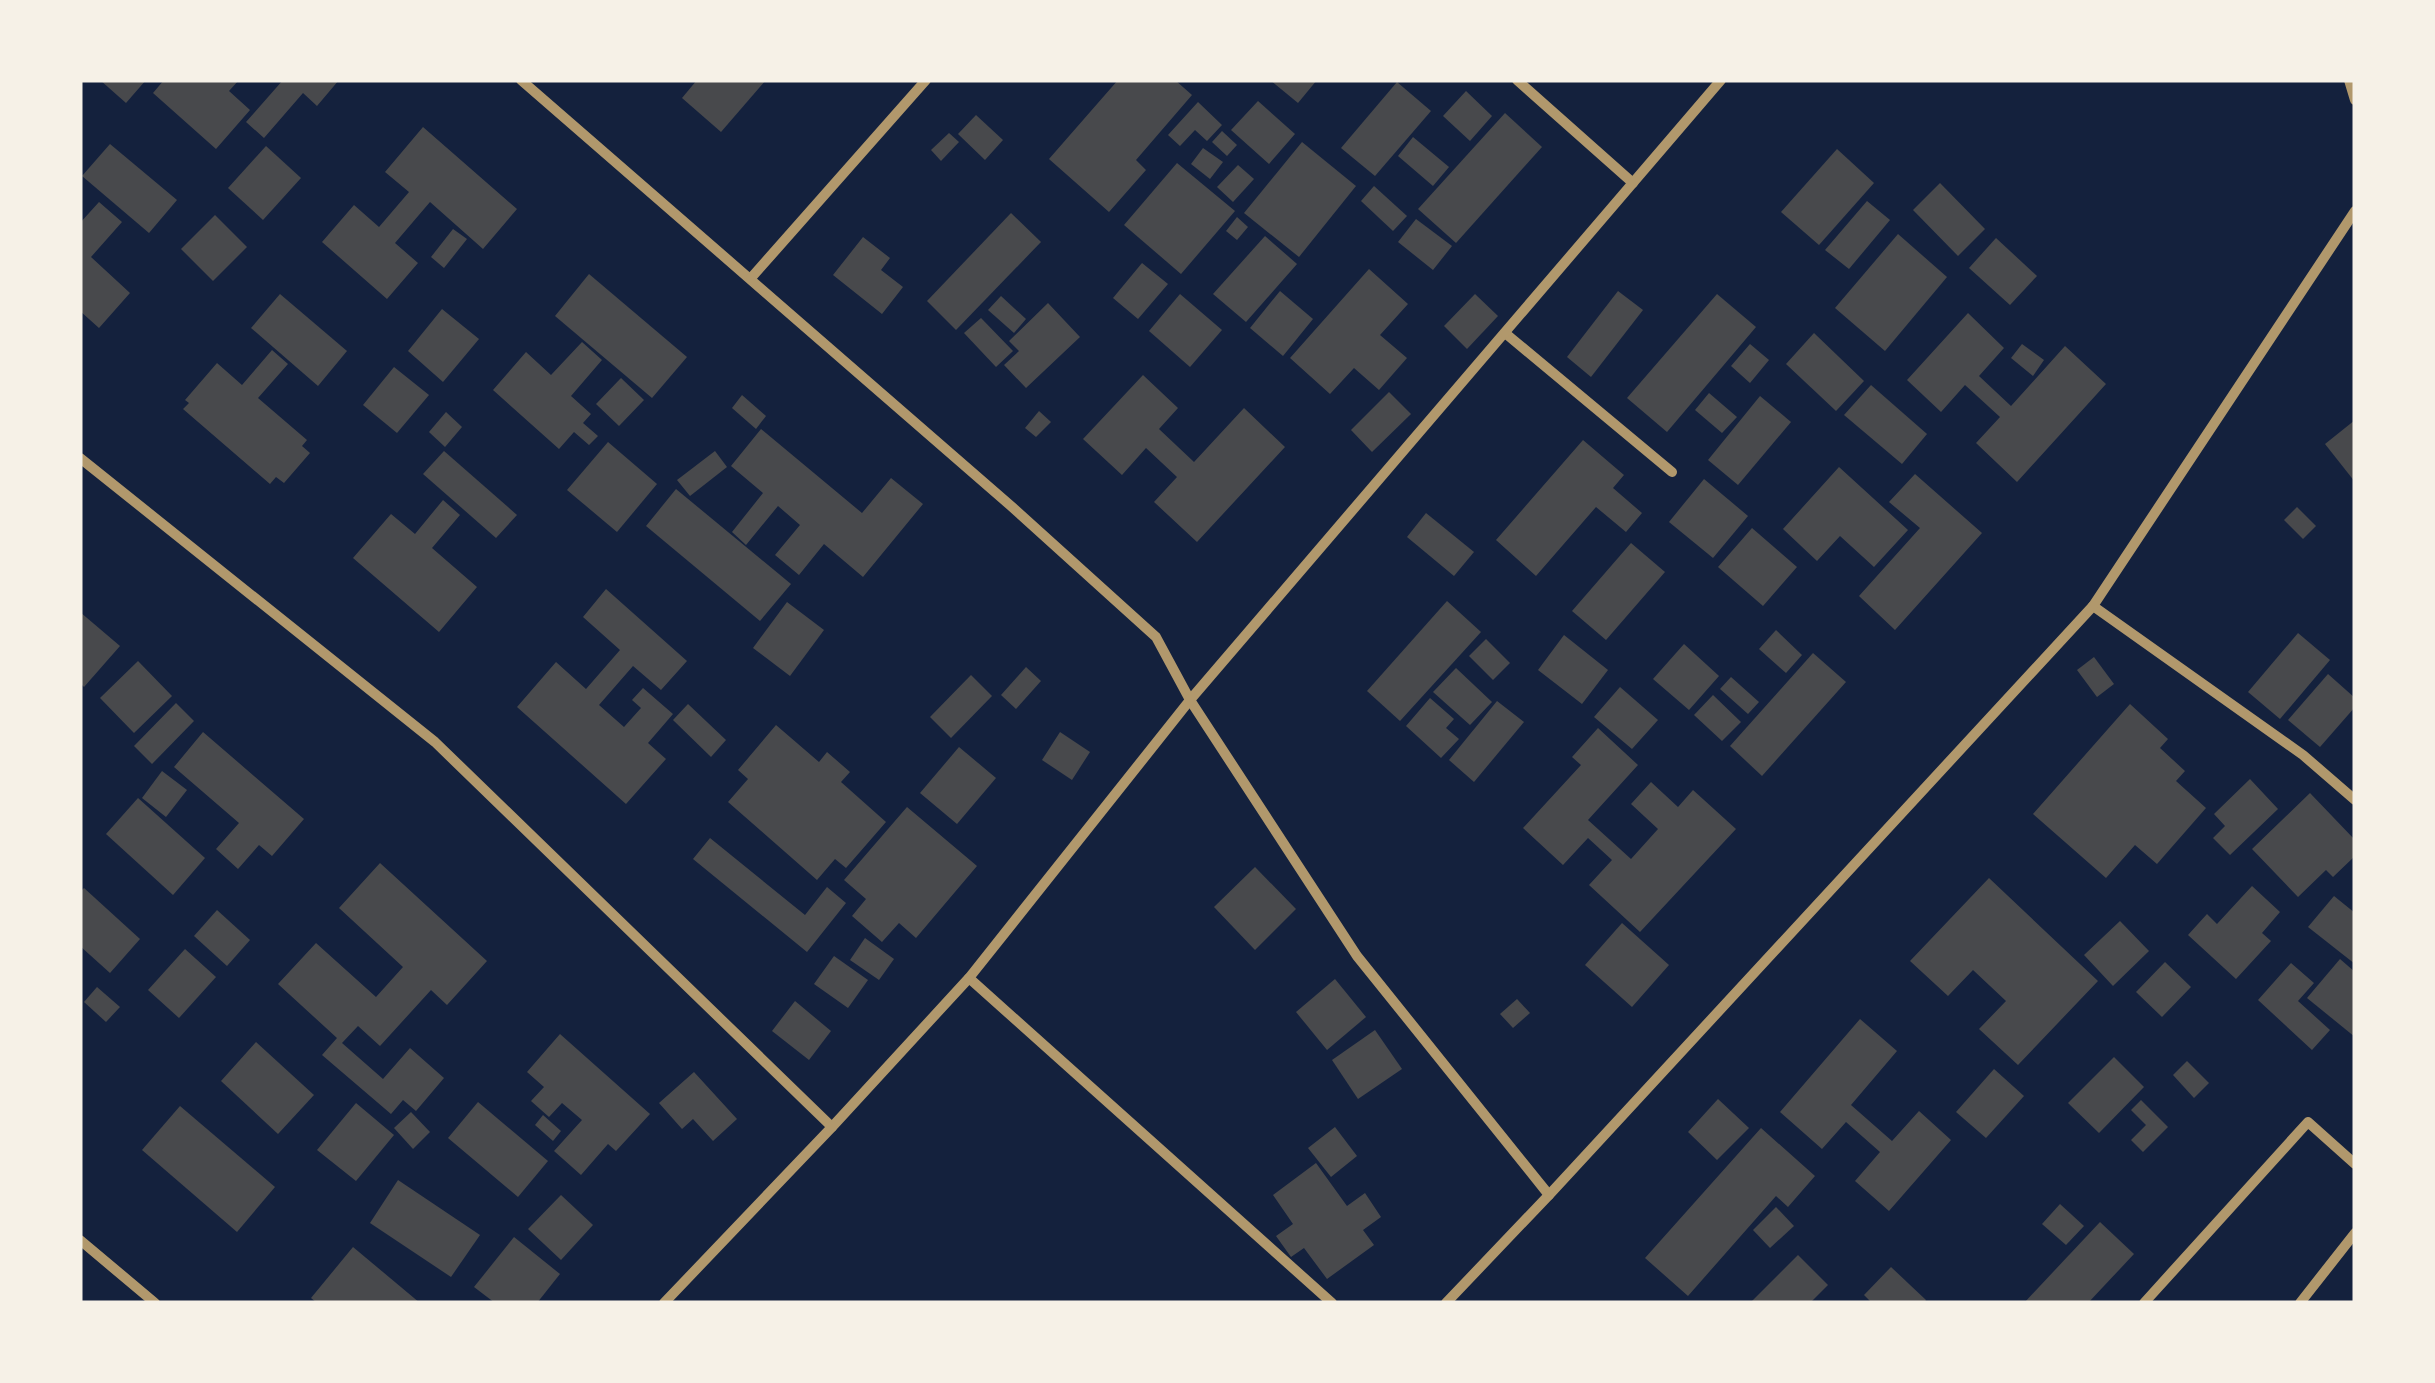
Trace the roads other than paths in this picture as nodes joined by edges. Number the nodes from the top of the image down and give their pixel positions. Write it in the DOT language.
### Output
graph roads {
  1 [pos="521,80"];
  2 [pos="926,80"];
  3 [pos="1517,80"];
  4 [pos="1721,80"];
  5 [pos="2349,80"];
  6 [pos="2355,100"];
  7 [pos="1633,183"];
  8 [pos="2355,211"];
  9 [pos="751,278"];
  10 [pos="1505,332"];
  11 [pos="80,458"];
  12 [pos="1672,472"];
  13 [pos="2093,606"];
  14 [pos="1190,700"];
  15 [pos="2355,800"];
  16 [pos="969,978"];
  17 [pos="832,1127"];
  18 [pos="2355,1164"];
  19 [pos="1549,1196"];
  20 [pos="2355,1232"];
  21 [pos="80,1240"];
  22 [pos="155,1303"];
  23 [pos="664,1303"];
  24 [pos="1332,1303"];
  25 [pos="1446,1303"];
  26 [pos="2144,1303"];
  27 [pos="2300,1303"];
  1 -- 9 [label="street"];
  2 -- 9 [label="street"];
  3 -- 7 [label="street"];
  4 -- 7 [label="street"];
  5 -- 6 [label="street"];
  7 -- 10 [label="street"];
  8 -- 13 [label="street"];
  9 -- 14 [label="street"];
  10 -- 12 [label="street"];
  10 -- 14 [label="street"];
  11 -- 17 [label="street"];
  13 -- 15 [label="street"];
  13 -- 19 [label="street"];
  14 -- 16 [label="street"];
  14 -- 19 [label="street"];
  16 -- 17 [label="street"];
  16 -- 24 [label="street"];
  17 -- 23 [label="street"];
  18 -- 26 [label="street"];
  19 -- 25 [label="street"];
  20 -- 27 [label="street"];
  21 -- 22 [label="street"];
}
